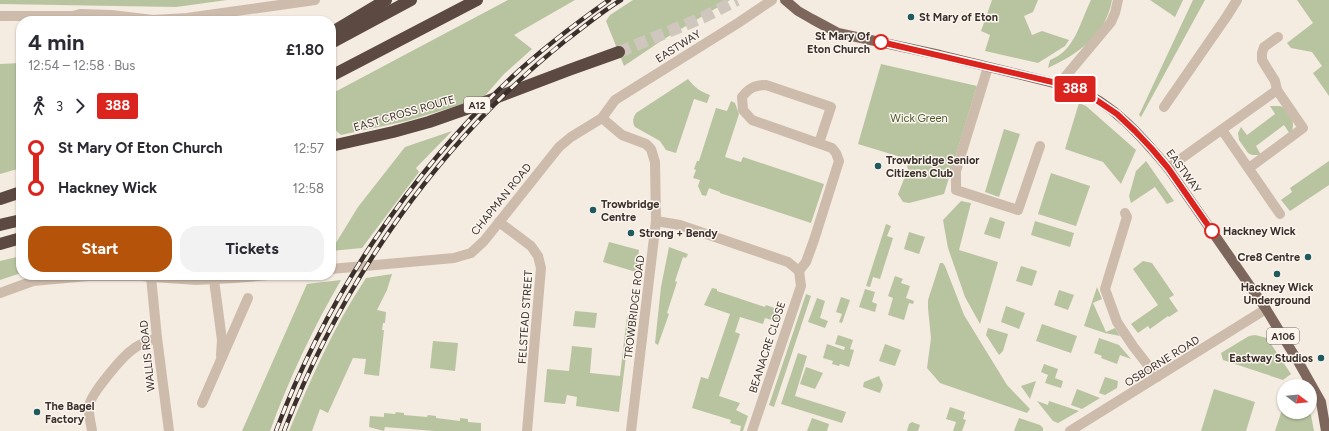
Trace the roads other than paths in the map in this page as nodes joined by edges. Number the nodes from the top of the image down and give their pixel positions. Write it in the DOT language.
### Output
graph roads {
  1 [pos="315,0"];
  2 [pos="386,0"];
  3 [pos="411,0"];
  4 [pos="478,0"];
  5 [pos="772,0"];
  6 [pos="785,0"];
  7 [pos="1118,0"];
  8 [pos="1236,0"];
  9 [pos="0,16"];
  10 [pos="16,16"];
  11 [pos="16,16"];
  12 [pos="72,16"];
  13 [pos="72,16"];
  14 [pos="102,16"];
  15 [pos="201,16"];
  16 [pos="336,30"];
  17 [pos="1278,37"];
  18 [pos="336,40"];
  19 [pos="619,52"];
  20 [pos="988,67"];
  21 [pos="336,73"];
  22 [pos="1061,84"];
  23 [pos="1277,90"];
  24 [pos="1164,107"];
  25 [pos="602,118"];
  26 [pos="1222,130"];
  27 [pos="819,142"];
  28 [pos="336,145"];
  29 [pos="1040,146"];
  30 [pos="1168,168"];
  31 [pos="1250,168"];
  32 [pos="16,194"];
  33 [pos="0,200"];
  34 [pos="1125,213"];
  35 [pos="1280,214"];
  36 [pos="16,221"];
  37 [pos="656,221"];
  38 [pos="499,222"];
  39 [pos="0,225"];
  40 [pos="16,239"];
  41 [pos="0,244"];
  42 [pos="336,269"];
  43 [pos="799,271"];
  44 [pos="44,280"];
  45 [pos="151,280"];
  46 [pos="214,280"];
  47 [pos="0,293"];
  48 [pos="248,298"];
  49 [pos="1266,310"];
  50 [pos="157,338"];
  51 [pos="220,363"];
  52 [pos="1157,377"];
  53 [pos="202,403"];
  54 [pos="92,431"];
  55 [pos="169,431"];
  56 [pos="526,431"];
  57 [pos="631,431"];
  58 [pos="752,431"];
  59 [pos="1070,431"];
  60 [pos="1326,431"];
  1 -- 15 [label="street"];
  2 -- 16 [label="highway"];
  3 -- 18 [label="highway"];
  4 -- 21 [label="highway"];
  5 -- 25 [label="street, EASTWAY"];
  6 -- 20 [label="main road, EASTWAY / A106"];
  7 -- 22 [label="street"];
  8 -- 24 [label="street"];
  9 -- 11 [label="street"];
  10 -- 13 [label="street"];
  12 -- 14 [label="street"];
  17 -- 23 [label="street"];
  19 -- 28 [label="highway, EAST CROSS ROUTE / A12"];
  20 -- 22 [label="main road, EASTWAY / A106"];
  20 -- 29 [label="street"];
  22 -- 30 [label="main road, EASTWAY / A106"];
  23 -- 26 [label="street"];
  23 -- 31 [label="street"];
  25 -- 37 [label="street, TROWBRIDGE ROAD"];
  25 -- 38 [label="street, CHAPMAN ROAD"];
  26 -- 30 [label="street"];
  26 -- 31 [label="street"];
  27 -- 27 [label="street"];
  27 -- 43 [label="street"];
  30 -- 49 [label="main road, EASTWAY / A106"];
  31 -- 35 [label="street"];
  32 -- 33 [label="highway"];
  34 -- 52 [label="street"];
  36 -- 39 [label="highway"];
  37 -- 43 [label="street"];
  37 -- 57 [label="street, TROWBRIDGE ROAD"];
  38 -- 42 [label="street, CHAPMAN ROAD"];
  38 -- 56 [label="street, FELSTEAD STREET"];
  40 -- 41 [label="highway"];
  43 -- 58 [label="street, BEANACRE CLOSE"];
  44 -- 47 [label="street"];
  45 -- 50 [label="street, WALLIS ROAD"];
  46 -- 51 [label="street"];
  48 -- 51 [label="street"];
  49 -- 52 [label="street, OSBORNE ROAD"];
  49 -- 60 [label="main road, EASTWAY / A106"];
  50 -- 54 [label="street"];
  50 -- 55 [label="street, WALLIS ROAD"];
  51 -- 53 [label="street"];
  52 -- 59 [label="street, OSBORNE ROAD"];
}
